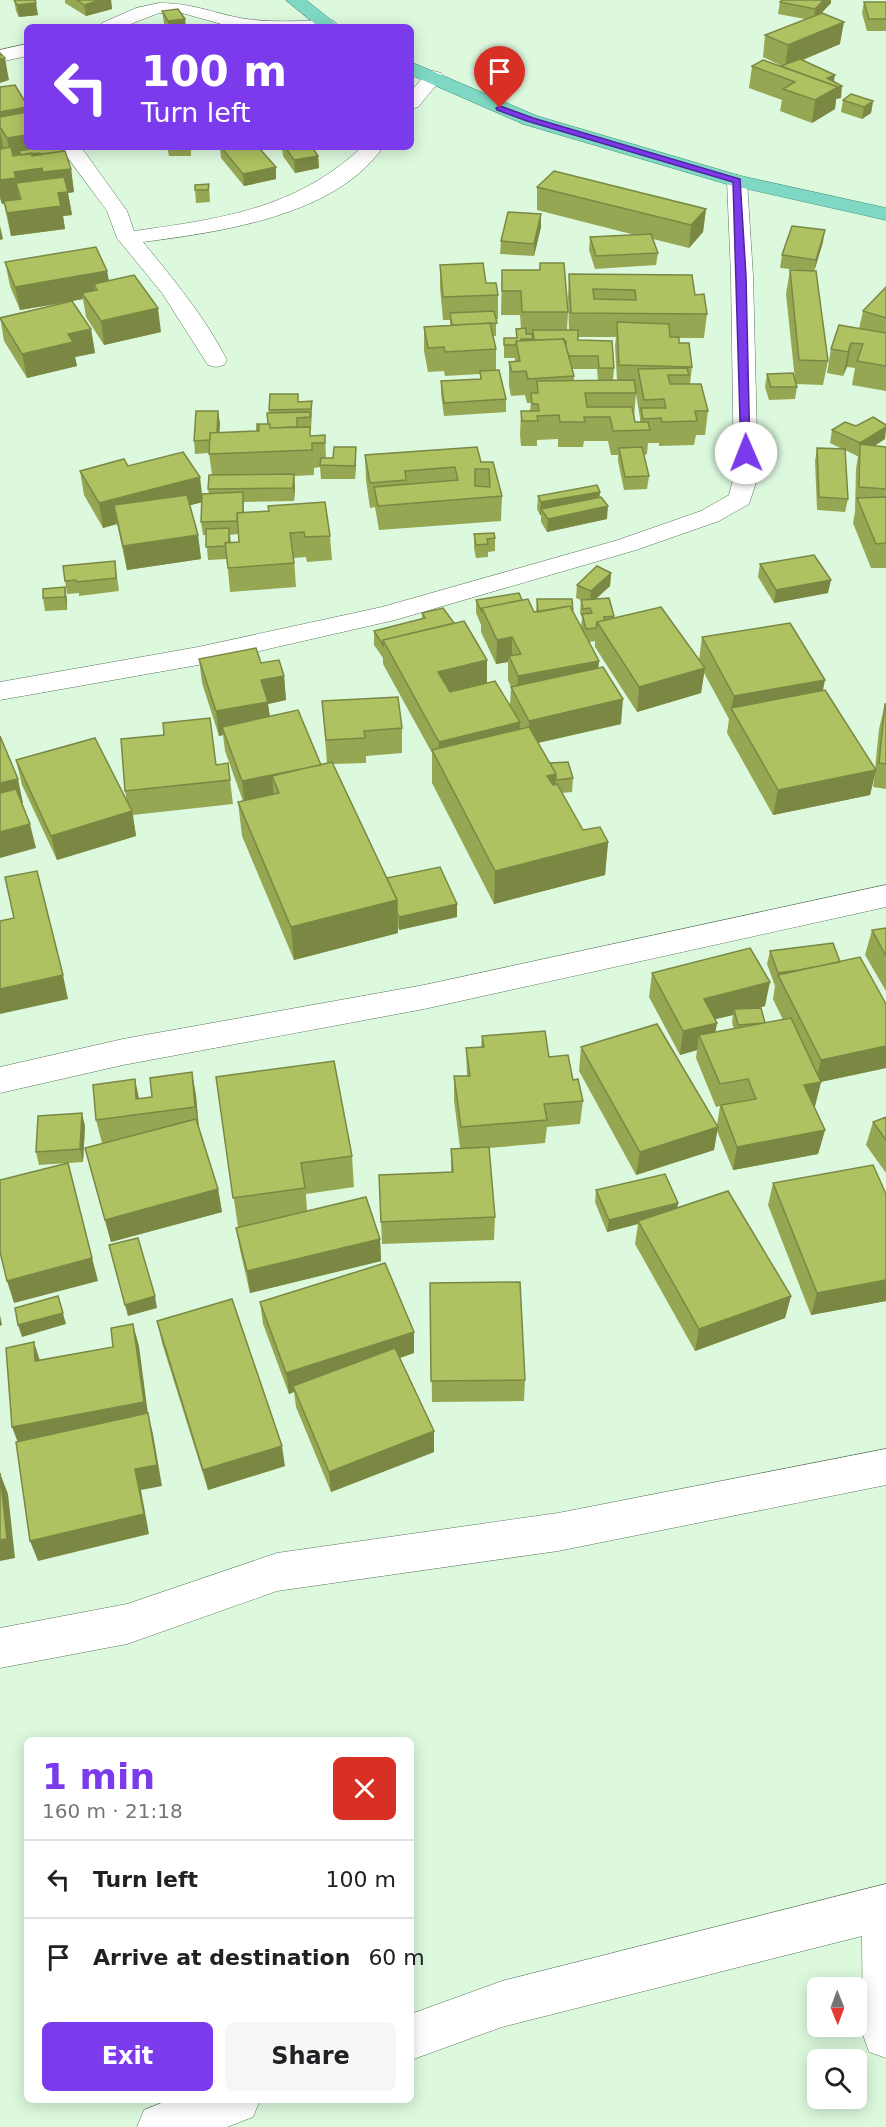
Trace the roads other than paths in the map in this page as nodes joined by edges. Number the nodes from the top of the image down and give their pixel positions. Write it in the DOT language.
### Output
graph roads {
  1 [pos="295,0"];
  2 [pos="115,24"];
  3 [pos="245,24"];
  4 [pos="326,24"];
  5 [pos="24,51"];
  6 [pos="0,56"];
  7 [pos="414,69"];
  8 [pos="434,77"];
  9 [pos="414,100"];
  10 [pos="72,150"];
  11 [pos="370,150"];
  12 [pos="737,181"];
  13 [pos="886,214"];
  14 [pos="128,238"];
  15 [pos="216,360"];
  16 [pos="0,691"];
  17 [pos="886,896"];
  18 [pos="0,1080"];
  19 [pos="886,1467"];
  20 [pos="0,1648"];
  21 [pos="885,1908"];
  22 [pos="414,2036"];
  23 [pos="886,2036"];
  24 [pos="228,2103"];
  25 [pos="161,2127"];
  1 -- 4 [label="highway"];
  2 -- 3 [label="street"];
  5 -- 6 [label="street"];
  7 -- 8 [label="highway"];
  8 -- 9 [label="street"];
  8 -- 12 [label="highway"];
  10 -- 14 [label="street"];
  11 -- 14 [label="street"];
  12 -- 13 [label="highway"];
  12 -- 16 [label="street"];
  14 -- 15 [label="street"];
  17 -- 18 [label="street"];
  19 -- 20 [label="street"];
  21 -- 22 [label="street"];
  21 -- 23 [label="street"];
  24 -- 25 [label="street"];
}
